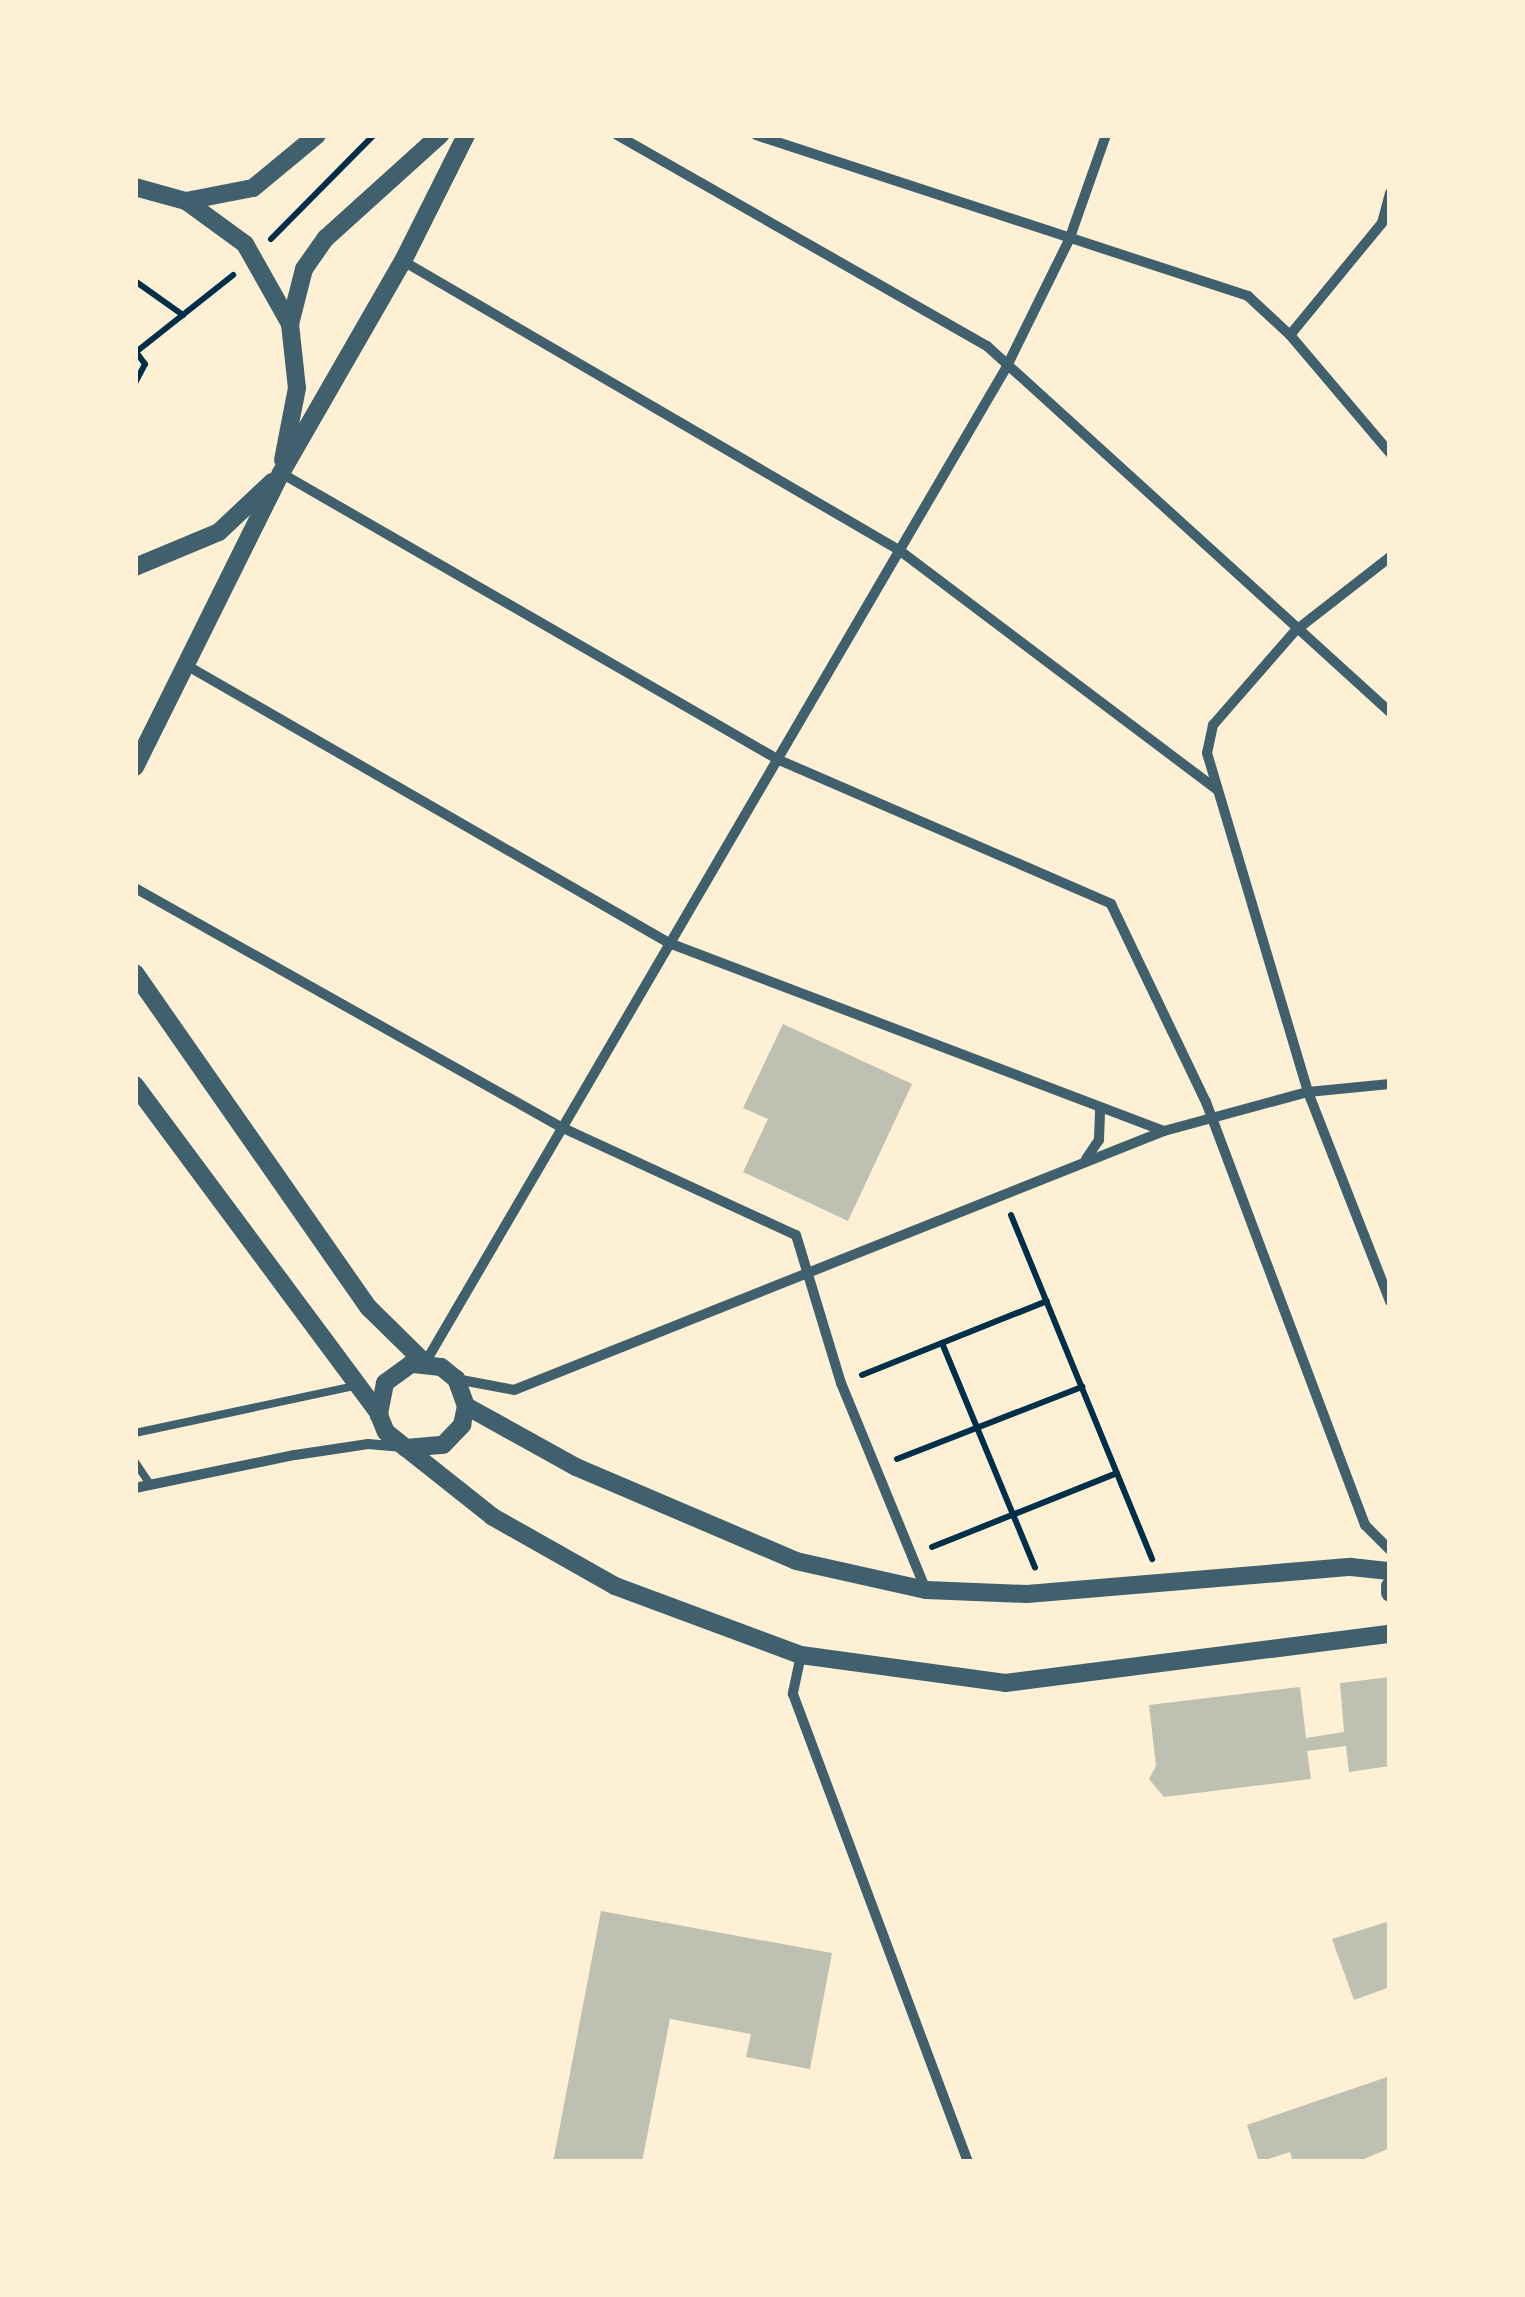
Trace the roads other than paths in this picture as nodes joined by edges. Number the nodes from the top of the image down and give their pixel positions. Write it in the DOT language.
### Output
graph roads {
  1 [pos="317,135"];
  2 [pos="440,135"];
  3 [pos="466,135"];
  4 [pos="618,135"];
  5 [pos="756,135"];
  6 [pos="1106,135"];
  7 [pos="135,187"];
  8 [pos="1390,194"];
  9 [pos="186,200"];
  10 [pos="1386,224"];
  11 [pos="1069,240"];
  12 [pos="403,261"];
  13 [pos="290,324"];
  14 [pos="1290,335"];
  15 [pos="1006,368"];
  16 [pos="1390,453"];
  17 [pos="281,473"];
  18 [pos="899,550"];
  19 [pos="1390,558"];
  20 [pos="135,567"];
  21 [pos="1295,631"];
  22 [pos="186,665"];
  23 [pos="1390,712"];
  24 [pos="779,760"];
  25 [pos="135,767"];
  26 [pos="1217,790"];
  27 [pos="135,888"];
  28 [pos="669,943"];
  29 [pos="135,974"];
  30 [pos="135,991"];
  31 [pos="155,998"];
  32 [pos="1390,1084"];
  33 [pos="135,1085"];
  34 [pos="1308,1092"];
  35 [pos="1100,1110"];
  36 [pos="1212,1117"];
  37 [pos="562,1128"];
  38 [pos="1164,1131"];
  39 [pos="1080,1163"];
  40 [pos="809,1272"];
  41 [pos="1390,1302"];
  42 [pos="424,1364"];
  43 [pos="456,1379"];
  44 [pos="358,1385"];
  45 [pos="466,1406"];
  46 [pos="379,1415"];
  47 [pos="135,1433"];
  48 [pos="406,1448"];
  49 [pos="135,1462"];
  50 [pos="150,1484"];
  51 [pos="135,1488"];
  52 [pos="1390,1550"];
  53 [pos="1390,1572"];
  54 [pos="926,1590"];
  55 [pos="1390,1634"];
  56 [pos="801,1655"];
  57 [pos="968,2162"];
  1 -- 9 [label="street"];
  2 -- 13 [label="street"];
  3 -- 12 [label="street"];
  4 -- 15 [label="street"];
  5 -- 11 [label="street"];
  6 -- 11 [label="street"];
  7 -- 9 [label="street"];
  8 -- 10 [label="street"];
  9 -- 13 [label="street"];
  10 -- 14 [label="street"];
  11 -- 14 [label="street"];
  11 -- 15 [label="street"];
  12 -- 17 [label="street"];
  12 -- 18 [label="street"];
  13 -- 17 [label="street"];
  14 -- 16 [label="street"];
  15 -- 18 [label="street"];
  15 -- 21 [label="street"];
  17 -- 20 [label="street"];
  17 -- 22 [label="street"];
  17 -- 24 [label="street"];
  18 -- 24 [label="street"];
  18 -- 26 [label="street"];
  19 -- 21 [label="street"];
  21 -- 23 [label="street"];
  21 -- 26 [label="street"];
  22 -- 25 [label="street"];
  22 -- 28 [label="street"];
  24 -- 28 [label="street"];
  24 -- 36 [label="street"];
  26 -- 34 [label="street"];
  27 -- 37 [label="street"];
  28 -- 35 [label="street"];
  28 -- 37 [label="street"];
  29 -- 31 [label="street"];
  30 -- 31 [label="street"];
  31 -- 42 [label="street"];
  32 -- 34 [label="street"];
  33 -- 44 [label="street"];
  34 -- 36 [label="street"];
  34 -- 41 [label="street"];
  35 -- 38 [label="street"];
  35 -- 39 [label="street"];
  36 -- 38 [label="street"];
  36 -- 52 [label="street"];
  37 -- 40 [label="street"];
  37 -- 42 [label="street"];
  38 -- 39 [label="street"];
  39 -- 40 [label="street"];
  40 -- 43 [label="street"];
  40 -- 54 [label="street"];
  42 -- 43 [label="street"];
  42 -- 46 [label="street"];
  43 -- 45 [label="street"];
  44 -- 46 [label="street"];
  44 -- 47 [label="lane"];
  45 -- 48 [label="street"];
  45 -- 54 [label="street"];
  46 -- 48 [label="street"];
  48 -- 50 [label="street"];
  48 -- 56 [label="street"];
  49 -- 50 [label="lane"];
  50 -- 51 [label="street"];
  53 -- 54 [label="street"];
  55 -- 56 [label="street"];
  56 -- 57 [label="street"];
}
